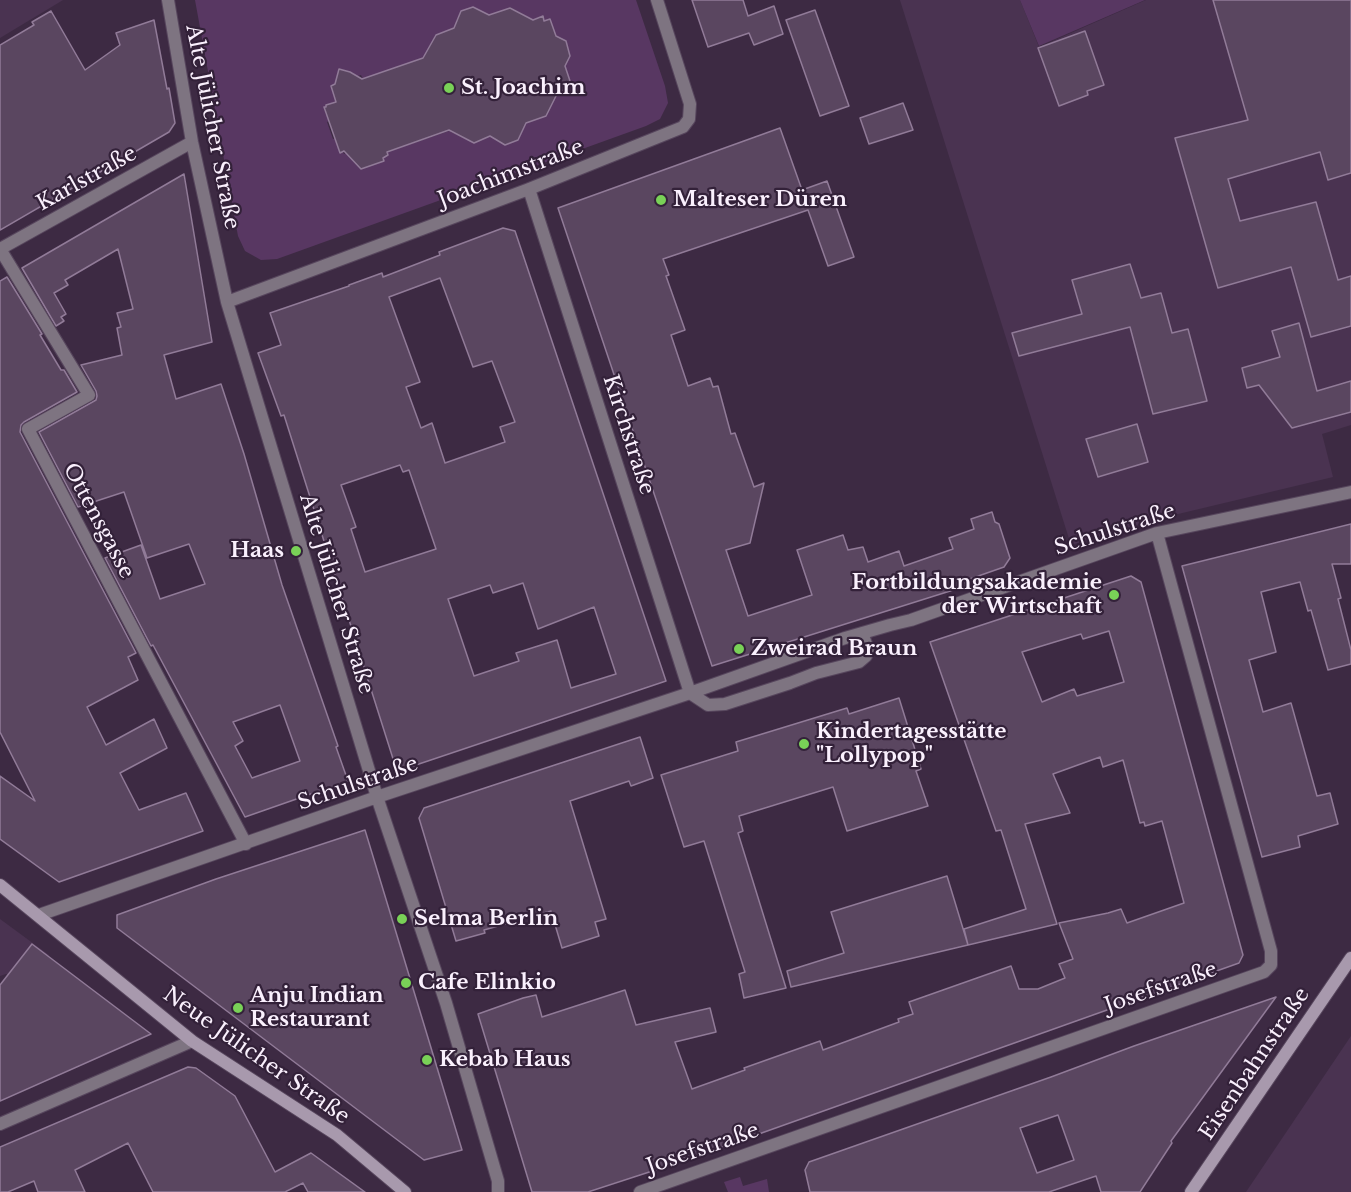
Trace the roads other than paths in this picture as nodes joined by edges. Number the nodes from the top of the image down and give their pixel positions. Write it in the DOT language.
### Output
graph roads {
  1 [pos="168,0"];
  2 [pos="657,0"];
  3 [pos="192,142"];
  4 [pos="529,189"];
  5 [pos="0,249"];
  6 [pos="227,302"];
  7 [pos="1351,492"];
  8 [pos="1157,533"];
  9 [pos="862,633"];
  10 [pos="690,693"];
  11 [pos="377,797"];
  12 [pos="246,844"];
  13 [pos="0,885"];
  14 [pos="39,915"];
  15 [pos="1351,958"];
  16 [pos="192,1041"];
  17 [pos="0,1124"];
  18 [pos="405,1192"];
  19 [pos="498,1192"];
  20 [pos="640,1192"];
  21 [pos="1191,1192"];
  1 -- 3 [label="street, Alte Jülicher Straße"];
  2 -- 4 [label="street, Joachimstraße"];
  3 -- 5 [label="street, Karlstraße"];
  3 -- 6 [label="street, Alte Jülicher Straße"];
  4 -- 6 [label="street, Joachimstraße"];
  4 -- 10 [label="street, Kirchstraße"];
  5 -- 12 [label="street, Ottensgasse"];
  6 -- 11 [label="street, Alte Jülicher Straße"];
  7 -- 8 [label="street, Schulstraße"];
  8 -- 9 [label="street, Schulstraße"];
  8 -- 20 [label="street, Josefstraße"];
  9 -- 10 [label="street, Schulstraße"];
  9 -- 10 [label="street"];
  10 -- 11 [label="street, Schulstraße"];
  11 -- 12 [label="street, Schulstraße"];
  11 -- 19 [label="street, Alte Jülicher Straße"];
  12 -- 14 [label="street, Schulstraße"];
  13 -- 14 [label="street, Neue Jülicher Straße"];
  14 -- 16 [label="street, Neue Jülicher Straße"];
  15 -- 21 [label="street, Eisenbahnstraße"];
  16 -- 17 [label="street"];
  16 -- 18 [label="street, Neue Jülicher Straße"];
}
